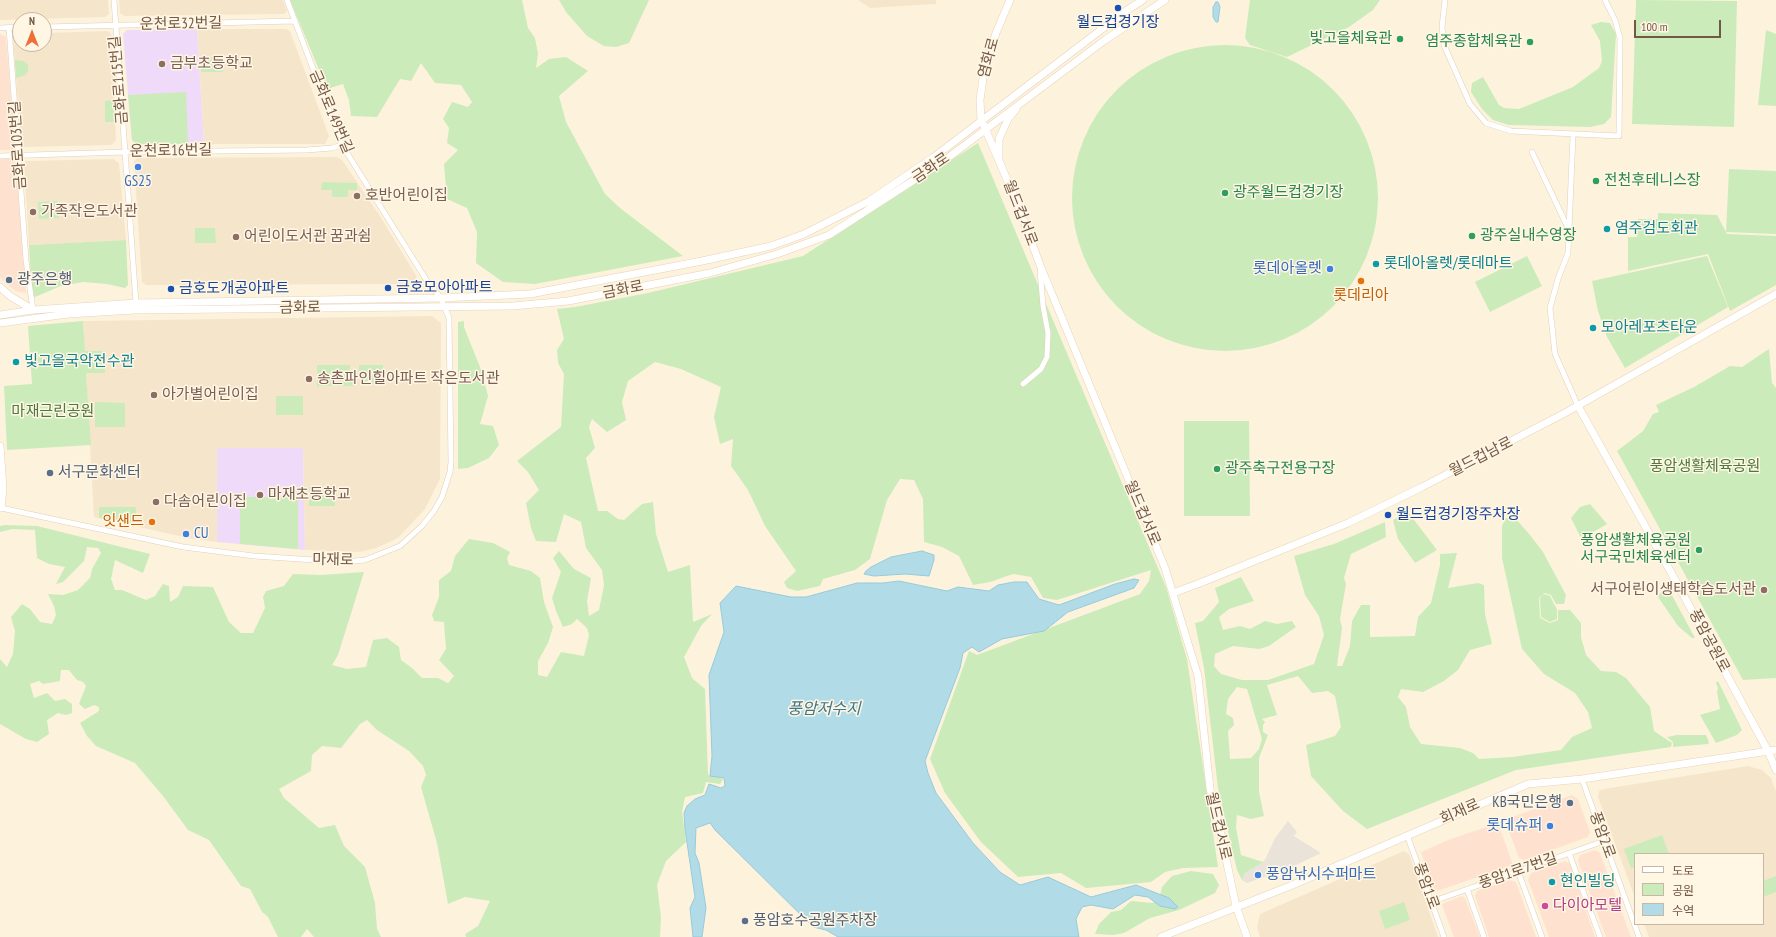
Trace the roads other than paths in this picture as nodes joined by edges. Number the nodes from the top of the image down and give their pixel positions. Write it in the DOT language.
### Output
graph roads {
  1 [pos="114,0"];
  2 [pos="287,0"];
  3 [pos="1010,0"];
  4 [pos="1143,0"];
  5 [pos="1165,0"];
  6 [pos="1445,0"];
  7 [pos="1607,1"];
  8 [pos="295,21"];
  9 [pos="115,25"];
  10 [pos="52,27"];
  11 [pos="0,28"];
  12 [pos="8,28"];
  13 [pos="12,28"];
  14 [pos="1022,101"];
  15 [pos="981,119"];
  16 [pos="986,128"];
  17 [pos="1573,135"];
  18 [pos="342,145"];
  19 [pos="125,152"];
  20 [pos="1532,152"];
  21 [pos="18,155"];
  22 [pos="0,156"];
  23 [pos="999,160"];
  24 [pos="1568,229"];
  25 [pos="1040,265"];
  26 [pos="0,288"];
  27 [pos="1776,294"];
  28 [pos="441,298"];
  29 [pos="136,303"];
  30 [pos="445,308"];
  31 [pos="33,310"];
  32 [pos="0,315"];
  33 [pos="0,323"];
  34 [pos="1023,384"];
  35 [pos="1578,406"];
  36 [pos="0,446"];
  37 [pos="0,507"];
  38 [pos="1172,593"];
  39 [pos="1776,750"];
  40 [pos="1768,752"];
  41 [pos="1776,770"];
  42 [pos="1582,779"];
  43 [pos="1407,836"];
  44 [pos="1604,840"];
  45 [pos="1569,853"];
  46 [pos="1518,871"];
  47 [pos="1466,889"];
  48 [pos="1431,902"];
  49 [pos="1236,906"];
  50 [pos="1634,923"];
  51 [pos="1635,925"];
  52 [pos="1161,937"];
  53 [pos="1247,937"];
  54 [pos="1444,937"];
  55 [pos="1484,937"];
  56 [pos="1542,937"];
  57 [pos="1600,937"];
  58 [pos="1639,937"];
  1 -- 9 [label="street, 금화로115번길"];
  2 -- 8 [label="street, 금화로149번길"];
  3 -- 15 [label="main road, 염화로"];
  4 -- 15 [label="main road, 금화로"];
  5 -- 14 [label="main road, 금화로"];
  6 -- 17 [label="street"];
  7 -- 17 [label="street"];
  8 -- 9 [label="street, 운천로32번길"];
  8 -- 18 [label="street, 금화로149번길"];
  9 -- 10 [label="street, 운천로32번길"];
  9 -- 19 [label="street, 금화로115번길"];
  11 -- 12 [label="street"];
  12 -- 13 [label="street"];
  12 -- 21 [label="street, 금화로103번길"];
  14 -- 16 [label="main road, 금화로"];
  14 -- 23 [label="main road"];
  15 -- 16 [label="main road, 월드컵서로"];
  15 -- 28 [label="main road, 금화로"];
  16 -- 23 [label="main road, 월드컵서로"];
  16 -- 30 [label="main road, 금화로"];
  17 -- 24 [label="street"];
  18 -- 19 [label="street, 운천로16번길"];
  18 -- 28 [label="street, 금화로149번길"];
  19 -- 21 [label="street, 운천로16번길"];
  19 -- 29 [label="street, 금화로115번길"];
  20 -- 24 [label="street"];
  21 -- 22 [label="street, 운천로16번길"];
  21 -- 31 [label="street, 금화로103번길"];
  23 -- 25 [label="main road, 월드컵서로"];
  24 -- 35 [label="street"];
  25 -- 34 [label="street"];
  25 -- 38 [label="main road, 월드컵서로"];
  26 -- 31 [label="main road"];
  27 -- 35 [label="main road, 월드컵남로"];
  28 -- 29 [label="main road, 금화로"];
  28 -- 30 [label="street, 마재로"];
  29 -- 31 [label="main road, 금화로"];
  30 -- 33 [label="main road, 금화로"];
  30 -- 37 [label="street, 마재로"];
  31 -- 32 [label="main road, 금화로"];
  35 -- 38 [label="main road, 월드컵남로"];
  35 -- 40 [label="main road, 풍암공원로"];
  36 -- 37 [label="main road"];
  38 -- 49 [label="main road, 월드컵서로"];
  39 -- 40 [label="main road, 회재로"];
  40 -- 41 [label="main road, 풍암공원로"];
  40 -- 42 [label="main road, 회재로"];
  42 -- 43 [label="main road, 회재로"];
  42 -- 44 [label="street, 풍암2로"];
  43 -- 48 [label="street, 풍암1로"];
  43 -- 49 [label="main road, 회재로"];
  44 -- 45 [label="street, 풍암1로7번길"];
  44 -- 50 [label="street, 풍암2로"];
  45 -- 46 [label="street, 풍암1로7번길"];
  45 -- 57 [label="street"];
  46 -- 47 [label="street, 풍암1로7번길"];
  46 -- 56 [label="street"];
  47 -- 48 [label="street, 풍암1로7번길"];
  47 -- 55 [label="street"];
  48 -- 54 [label="street, 풍암1로"];
  49 -- 52 [label="main road, 회재로"];
  49 -- 53 [label="main road, 월드컵서로"];
  51 -- 58 [label="street, 풍암2로"];
}
